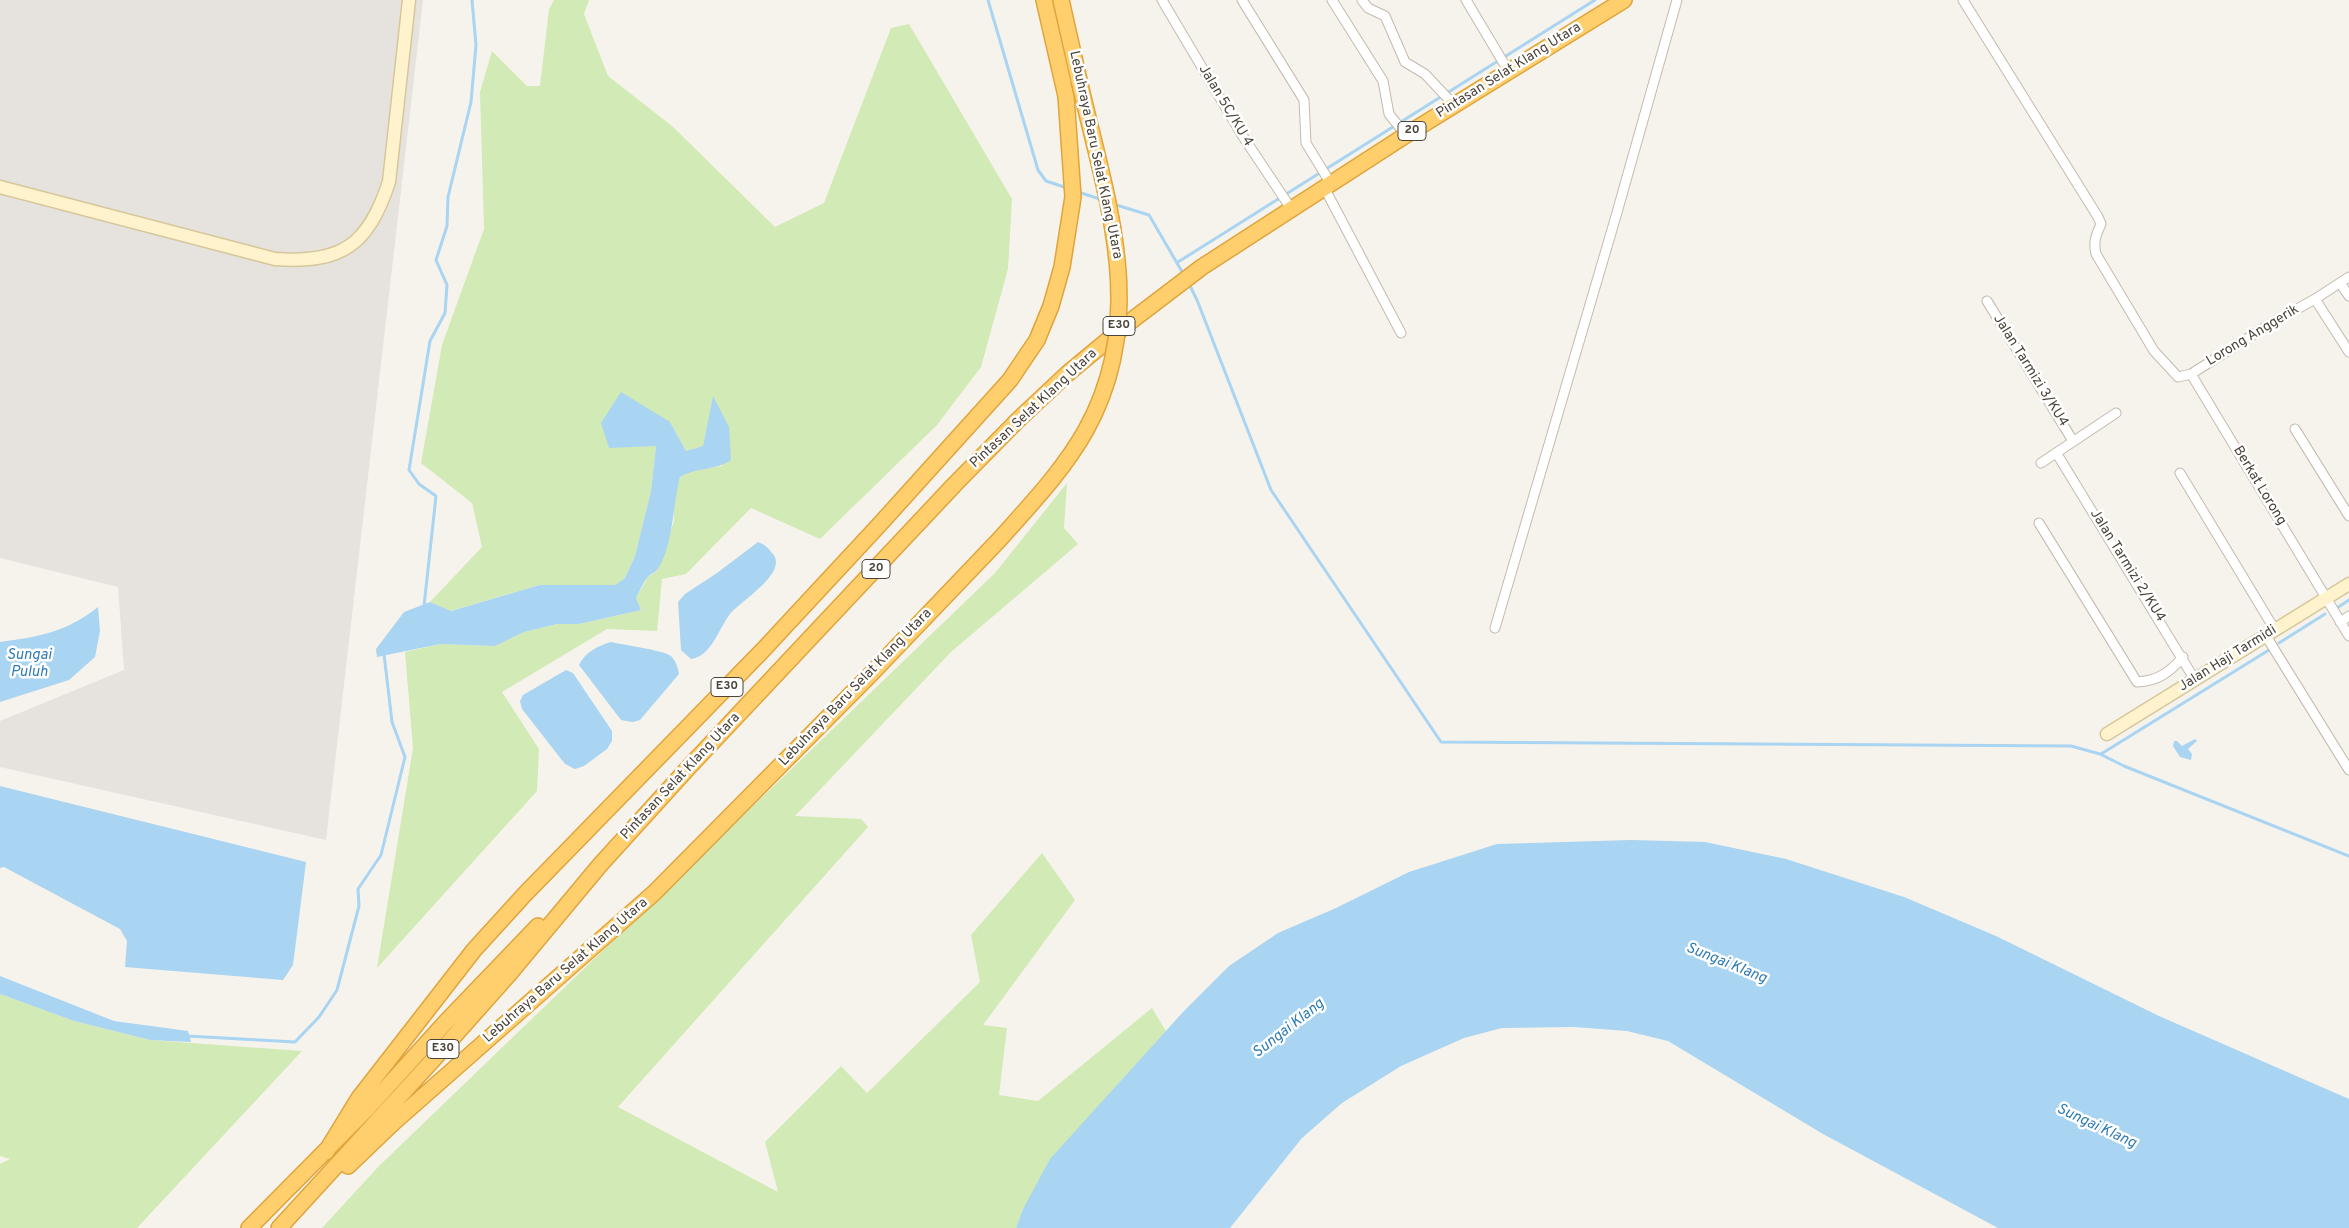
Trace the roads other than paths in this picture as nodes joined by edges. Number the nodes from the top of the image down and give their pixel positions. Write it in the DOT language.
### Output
graph roads {
  1 [pos="408,0"];
  2 [pos="1044,0"];
  3 [pos="1061,0"];
  4 [pos="1162,0"];
  5 [pos="1242,0"];
  6 [pos="1332,0"];
  7 [pos="1362,0"];
  8 [pos="1466,0"];
  9 [pos="1624,0"];
  10 [pos="1677,0"];
  11 [pos="1963,0"];
  12 [pos="1506,68"];
  13 [pos="1451,101"];
  14 [pos="1404,133"];
  15 [pos="1327,184"];
  16 [pos="0,187"];
  17 [pos="1292,210"];
  18 [pos="2349,277"];
  19 [pos="2340,283"];
  20 [pos="2349,296"];
  21 [pos="2316,299"];
  22 [pos="1987,301"];
  23 [pos="1401,333"];
  24 [pos="2349,352"];
  25 [pos="2191,374"];
  26 [pos="2116,413"];
  27 [pos="2295,429"];
  28 [pos="2073,441"];
  29 [pos="2057,454"];
  30 [pos="2041,463"];
  31 [pos="2180,473"];
  32 [pos="2349,516"];
  33 [pos="2039,522"];
  34 [pos="2349,584"];
  35 [pos="2327,598"];
  36 [pos="2349,616"];
  37 [pos="2340,622"];
  38 [pos="1495,628"];
  39 [pos="2270,633"];
  40 [pos="2349,636"];
  41 [pos="2183,657"];
  42 [pos="2195,680"];
  43 [pos="2107,734"];
  44 [pos="2349,770"];
  45 [pos="600,865"];
  46 [pos="326,1152"];
  47 [pos="249,1228"];
  48 [pos="280,1228"];
  1 -- 16 [label="street"];
  2 -- 46 [label="highway, Lebuhraya Baru Selat Klang Utara / E30"];
  3 -- 48 [label="highway, Lebuhraya Baru Selat Klang Utara / E30, bridge"];
  4 -- 17 [label="street, Jalan 5C/KU 4"];
  5 -- 15 [label="street"];
  6 -- 14 [label="street"];
  7 -- 13 [label="street"];
  8 -- 12 [label="street"];
  9 -- 12 [label="highway, Pintasan Selat Klang Utara / 20"];
  10 -- 38 [label="street"];
  11 -- 25 [label="street"];
  12 -- 13 [label="highway, Pintasan Selat Klang Utara / 20"];
  13 -- 14 [label="highway, Pintasan Selat Klang Utara / 20"];
  14 -- 15 [label="highway, Pintasan Selat Klang Utara / 20"];
  15 -- 17 [label="highway, Pintasan Selat Klang Utara / 20"];
  15 -- 23 [label="street"];
  17 -- 45 [label="highway, Pintasan Selat Klang Utara / 20"];
  18 -- 19 [label="street, Lorong Anggerik"];
  19 -- 20 [label="street"];
  19 -- 21 [label="street, Lorong Anggerik"];
  21 -- 24 [label="street"];
  21 -- 25 [label="street, Lorong Anggerik"];
  22 -- 28 [label="street, Jalan Tarmizi 3/KU4"];
  25 -- 35 [label="street, Berkat Lorong"];
  26 -- 28 [label="street"];
  27 -- 32 [label="street"];
  28 -- 29 [label="street"];
  29 -- 30 [label="street"];
  29 -- 41 [label="street, Jalan Tarmizi 2/KU4"];
  31 -- 39 [label="street"];
  33 -- 41 [label="street"];
  34 -- 35 [label="street, Jalan Haji Tarmidi"];
  35 -- 37 [label="street, Berkat Lorong"];
  35 -- 39 [label="street, Jalan Haji Tarmidi"];
  36 -- 37 [label="street"];
  37 -- 40 [label="street, Berkat Lorong"];
  39 -- 42 [label="street, Jalan Haji Tarmidi"];
  39 -- 44 [label="street"];
  41 -- 42 [label="street, Jalan Tarmizi 2/KU4"];
  42 -- 43 [label="street, Jalan Haji Tarmidi"];
  45 -- 46 [label="highway, Lebuhraya Baru Selat Klang Utara / E30"];
  45 -- 48 [label="highway, Lebuhraya Baru Selat Klang Utara / E30"];
  46 -- 47 [label="highway, Lebuhraya Baru Selat Klang Utara / E30"];
}
